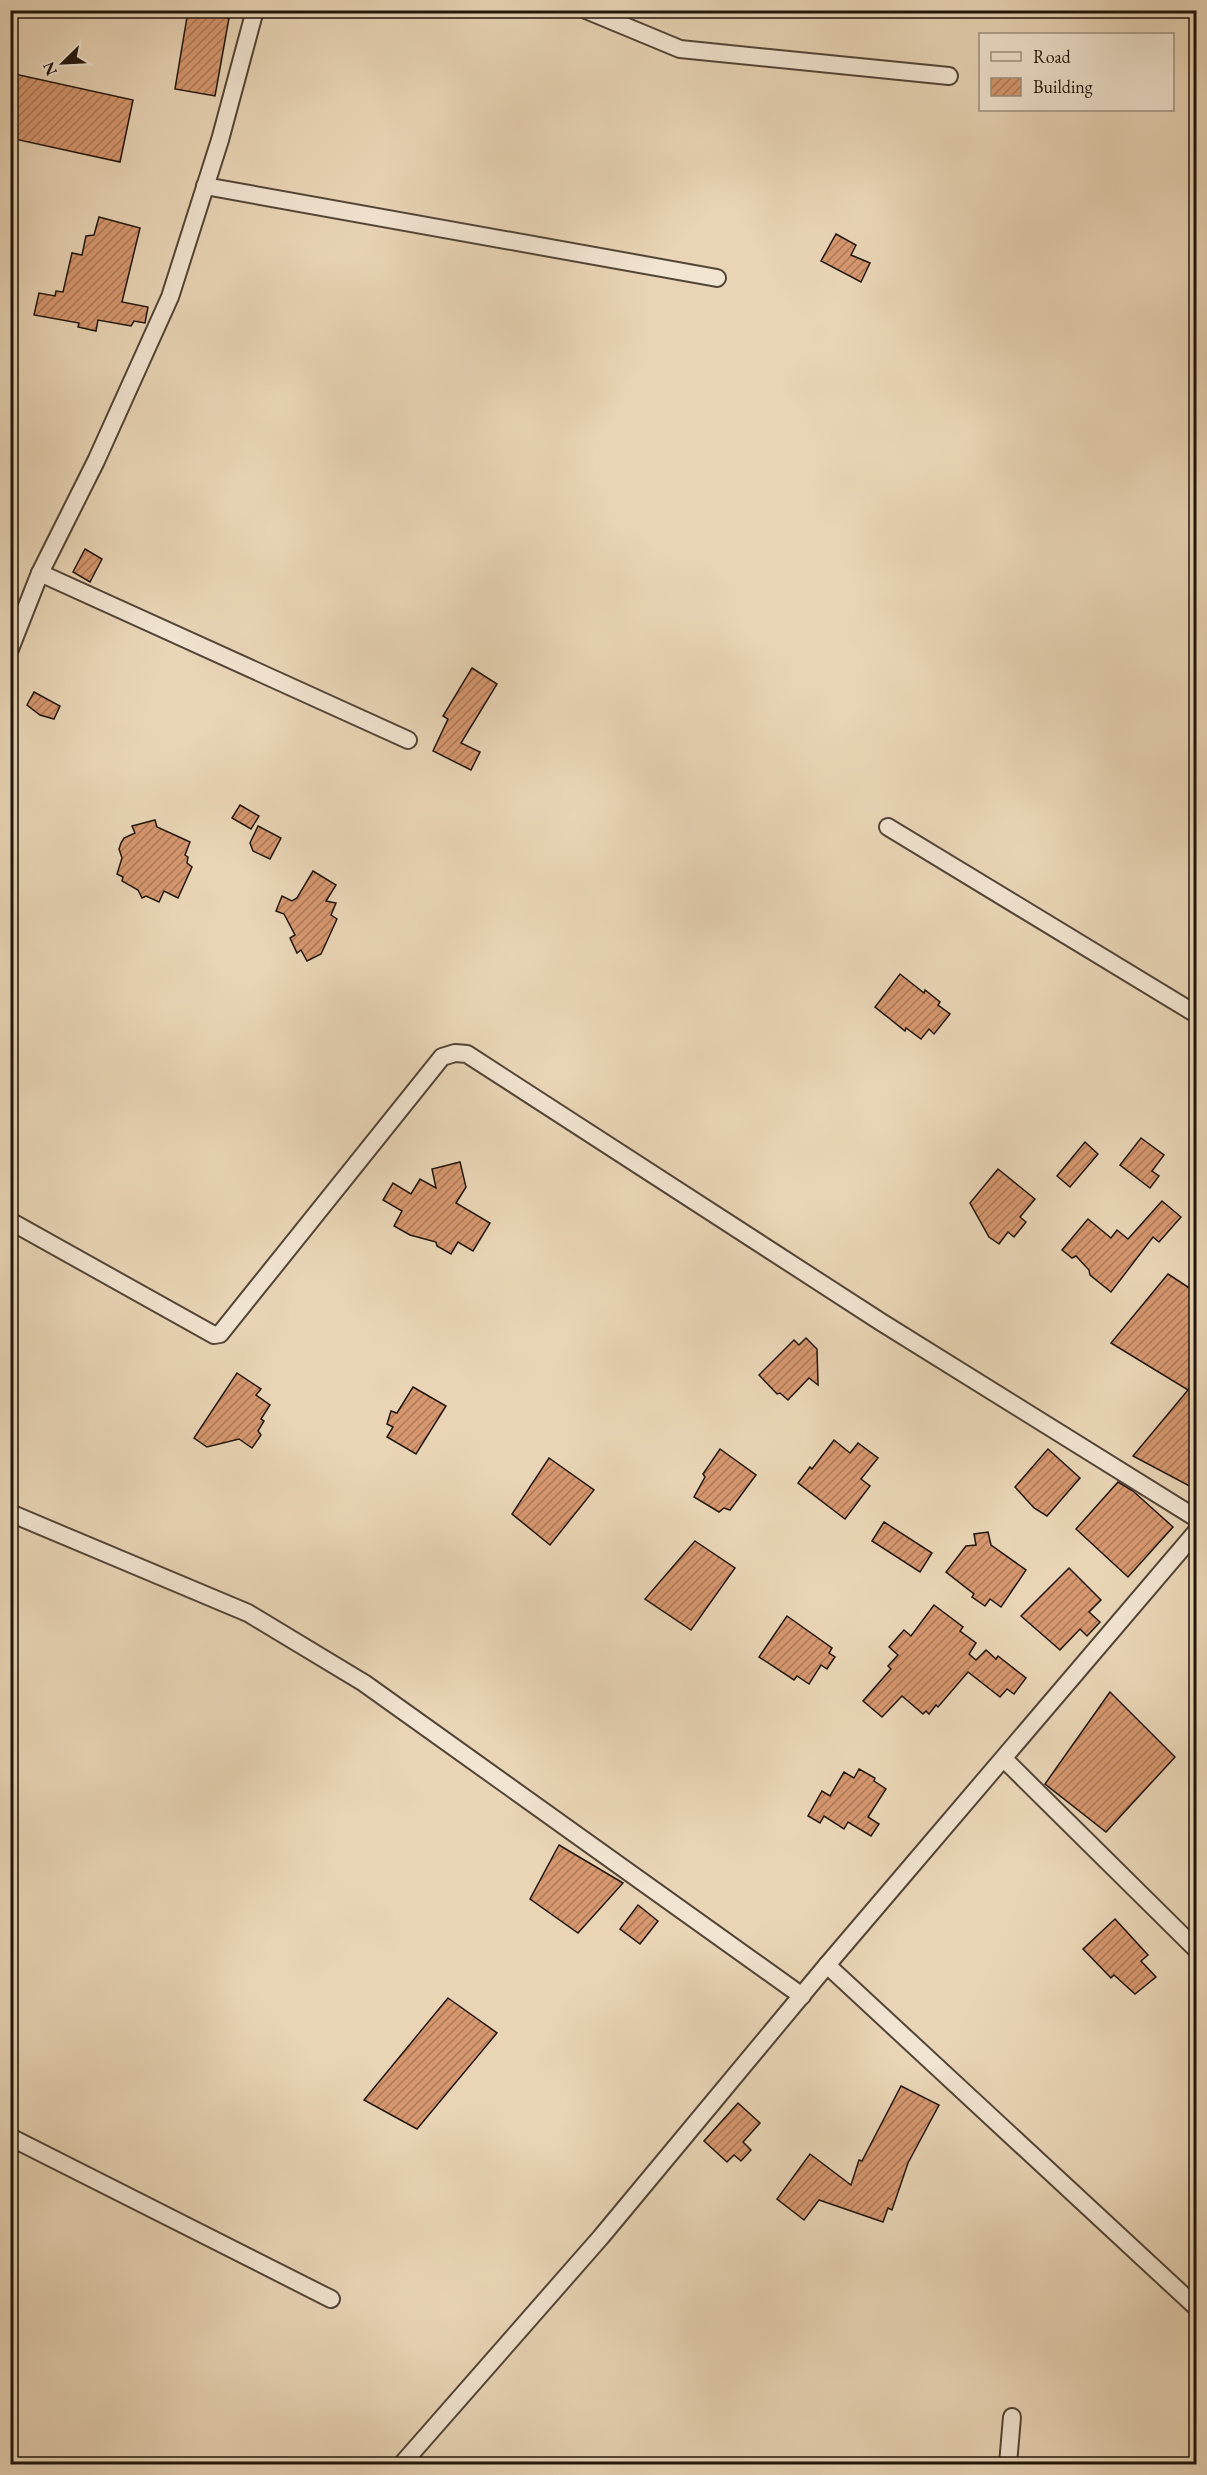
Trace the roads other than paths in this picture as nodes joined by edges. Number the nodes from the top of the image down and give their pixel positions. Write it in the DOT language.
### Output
graph roads {
  1 [pos="255,10"];
  2 [pos="586,10"];
  3 [pos="949,76"];
  4 [pos="205,186"];
  5 [pos="717,278"];
  6 [pos="40,573"];
  7 [pos="10,649"];
  8 [pos="408,740"];
  9 [pos="888,827"];
  10 [pos="1197,1014"];
  11 [pos="10,1221"];
  12 [pos="10,1513"];
  13 [pos="1197,1518"];
  14 [pos="1197,1532"];
  15 [pos="1191,1551"];
  16 [pos="1004,1759"];
  17 [pos="1197,1949"];
  18 [pos="827,1965"];
  19 [pos="802,1996"];
  20 [pos="10,2137"];
  21 [pos="331,2300"];
  22 [pos="1197,2307"];
  23 [pos="1012,2417"];
  24 [pos="402,2464"];
  25 [pos="1008,2464"];
  1 -- 4 [label="street"];
  2 -- 3 [label="street"];
  4 -- 5 [label="street"];
  4 -- 6 [label="street"];
  6 -- 7 [label="street"];
  6 -- 8 [label="street"];
  9 -- 10 [label="street"];
  11 -- 13 [label="street"];
  12 -- 19 [label="street"];
  14 -- 15 [label="street"];
  15 -- 16 [label="street"];
  16 -- 17 [label="street"];
  16 -- 18 [label="street"];
  18 -- 19 [label="street"];
  18 -- 22 [label="street"];
  19 -- 24 [label="street"];
  20 -- 21 [label="street"];
  23 -- 25 [label="street"];
}
